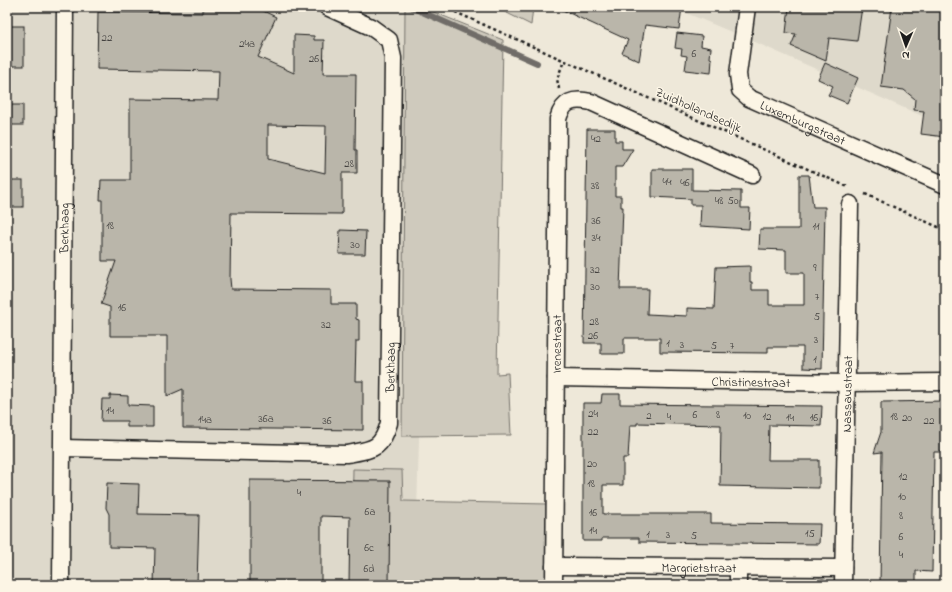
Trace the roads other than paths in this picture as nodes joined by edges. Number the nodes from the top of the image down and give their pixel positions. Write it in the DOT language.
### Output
graph roads {
  1 [pos="66,7"];
  2 [pos="327,7"];
  3 [pos="746,7"];
  4 [pos="752,175"];
  5 [pos="945,185"];
  6 [pos="853,197"];
  7 [pos="556,378"];
  8 [pos="945,382"];
  9 [pos="846,383"];
  10 [pos="62,448"];
  11 [pos="554,566"];
  12 [pos="738,567"];
  13 [pos="843,568"];
  14 [pos="61,585"];
  15 [pos="554,585"];
  16 [pos="738,585"];
  17 [pos="843,585"];
  1 -- 10 [label="street, Berkhaag"];
  2 -- 10 [label="street, Berkhaag"];
  3 -- 5 [label="street, Luxemburgstraat"];
  4 -- 7 [label="street, Irenestraat"];
  6 -- 9 [label="street, Nassaustraat"];
  7 -- 9 [label="street, Christinestraat"];
  7 -- 11 [label="street, Irenestraat"];
  8 -- 9 [label="street, Christinestraat"];
  9 -- 13 [label="street, Nassaustraat"];
  10 -- 14 [label="street, Berkhaag"];
  11 -- 12 [label="street, Margrietstraat"];
  11 -- 15 [label="street, Irenestraat"];
  12 -- 13 [label="street, Margrietstraat"];
  12 -- 16 [label="street"];
  13 -- 17 [label="street, Nassaustraat"];
}
